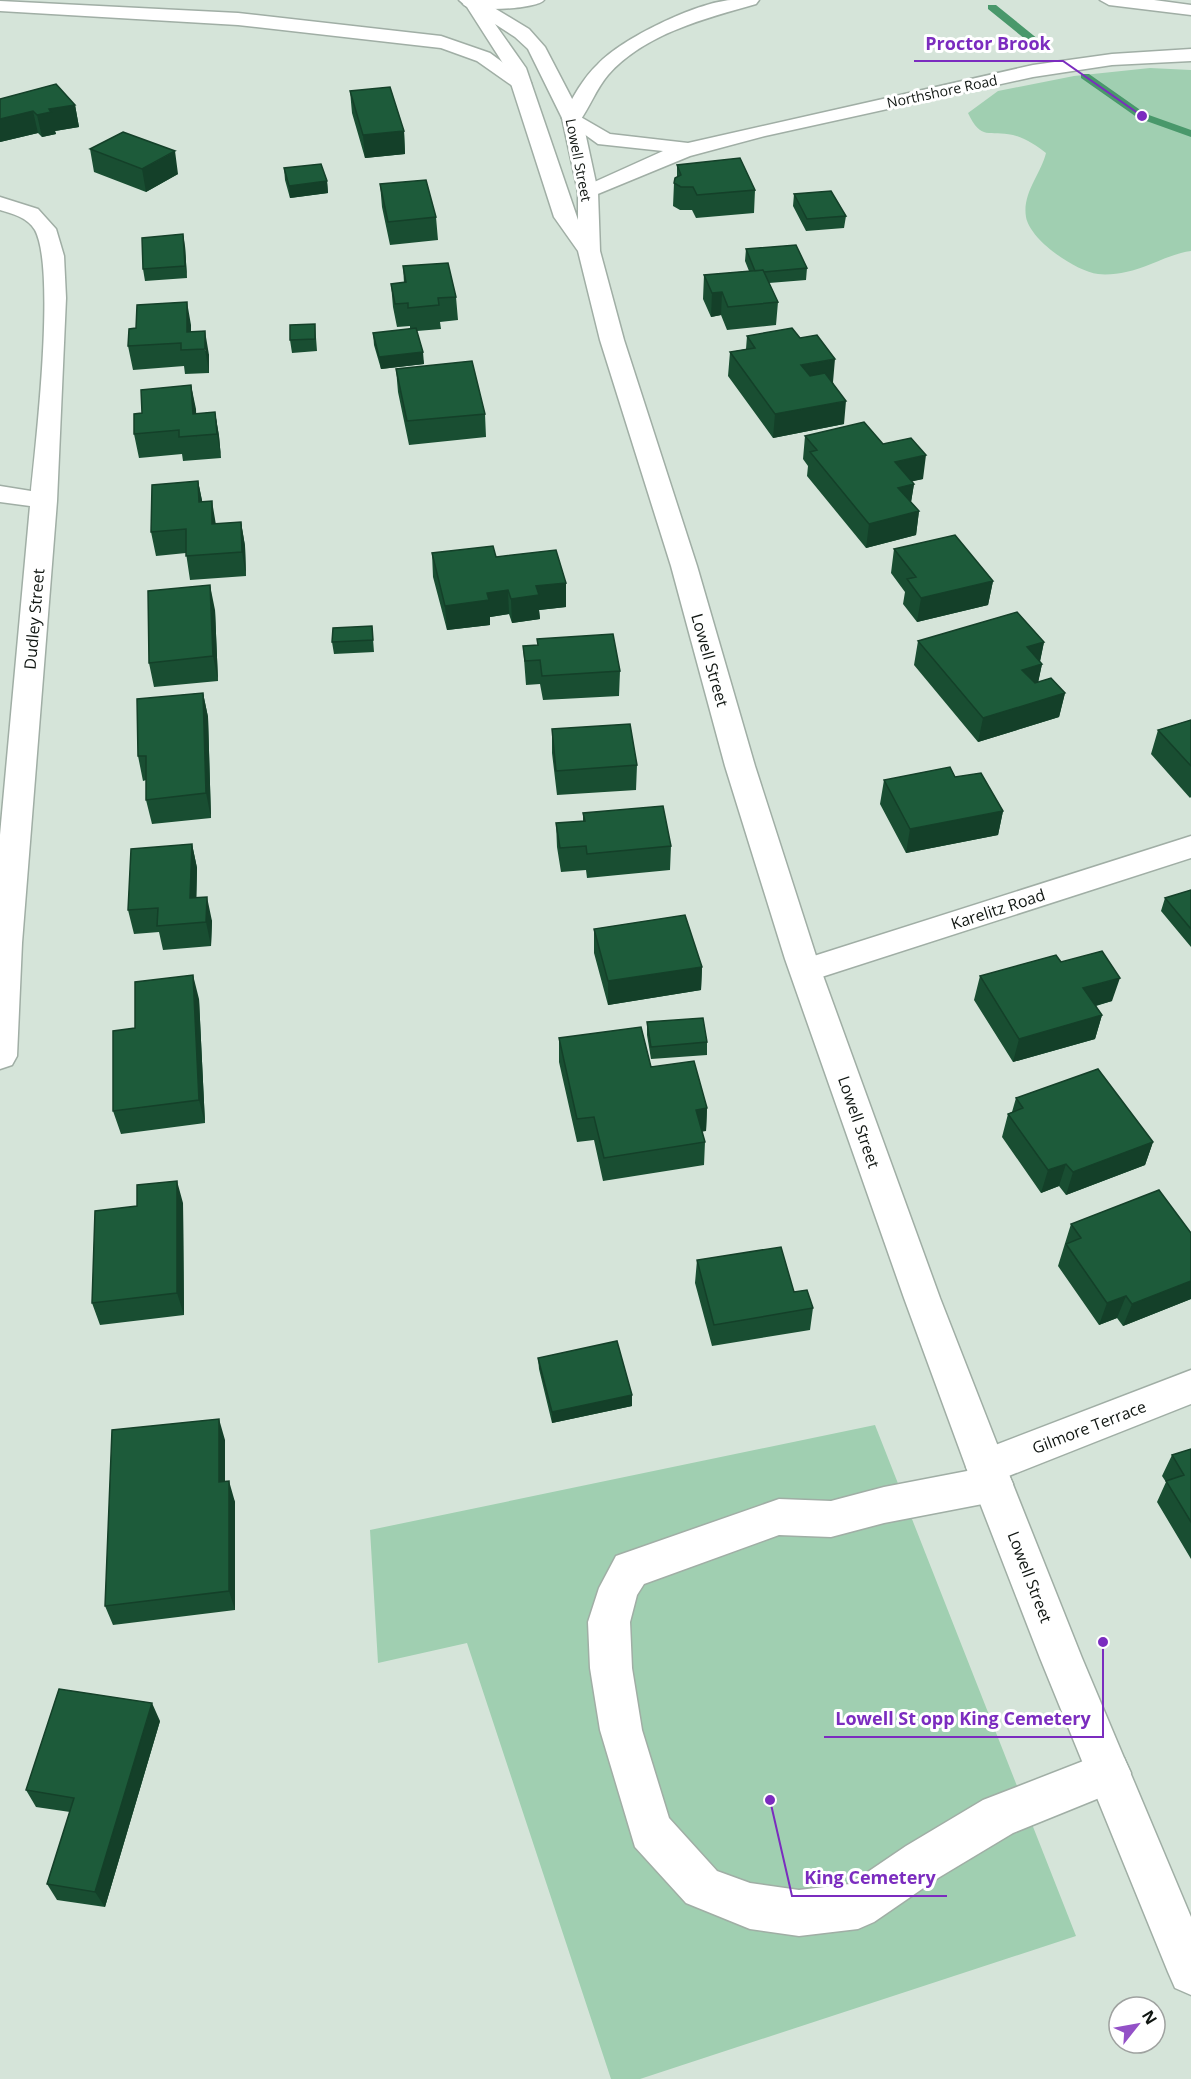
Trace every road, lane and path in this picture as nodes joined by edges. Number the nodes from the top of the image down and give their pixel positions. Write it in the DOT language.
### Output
graph roads {
  1 [pos="535,0"];
  2 [pos="750,0"];
  3 [pos="1109,0"];
  4 [pos="470,2"];
  5 [pos="0,6"];
  6 [pos="1191,10"];
  7 [pos="1191,55"];
  8 [pos="521,83"];
  9 [pos="572,118"];
  10 [pos="697,147"];
  11 [pos="588,192"];
  12 [pos="4,204"];
  13 [pos="590,251"];
  14 [pos="0,494"];
  15 [pos="44,501"];
  16 [pos="1191,847"];
  17 [pos="5,886"];
  18 [pos="806,970"];
  19 [pos="0,1056"];
  20 [pos="1191,1387"];
  21 [pos="990,1475"];
  22 [pos="1109,1773"];
  23 [pos="1191,1972"];
  1 -- 4 [label="main road"];
  2 -- 9 [label="main road"];
  3 -- 6 [label="main road"];
  4 -- 8 [label="main road, Lowell Street"];
  4 -- 9 [label="main road, Lowell Street"];
  5 -- 8 [label="main road"];
  7 -- 10 [label="main road, Northshore Road"];
  8 -- 13 [label="main road, Lowell Street"];
  9 -- 10 [label="main road, Northshore Road"];
  9 -- 11 [label="main road, Lowell Street"];
  10 -- 11 [label="main road, Northshore Road"];
  11 -- 13 [label="main road, Lowell Street"];
  12 -- 15 [label="main road, Dudley Street"];
  13 -- 18 [label="main road, Lowell Street"];
  14 -- 15 [label="main road"];
  15 -- 17 [label="main road, Dudley Street"];
  16 -- 18 [label="main road, Karelitz Road"];
  17 -- 19 [label="main road, Dudley Street"];
  18 -- 21 [label="main road, Lowell Street"];
  20 -- 21 [label="main road, Gilmore Terrace"];
  21 -- 22 [label="main road, Lowell Street"];
  21 -- 22 [label="main road, Gilmore Terrace"];
  22 -- 23 [label="main road, Lowell Street"];
}
